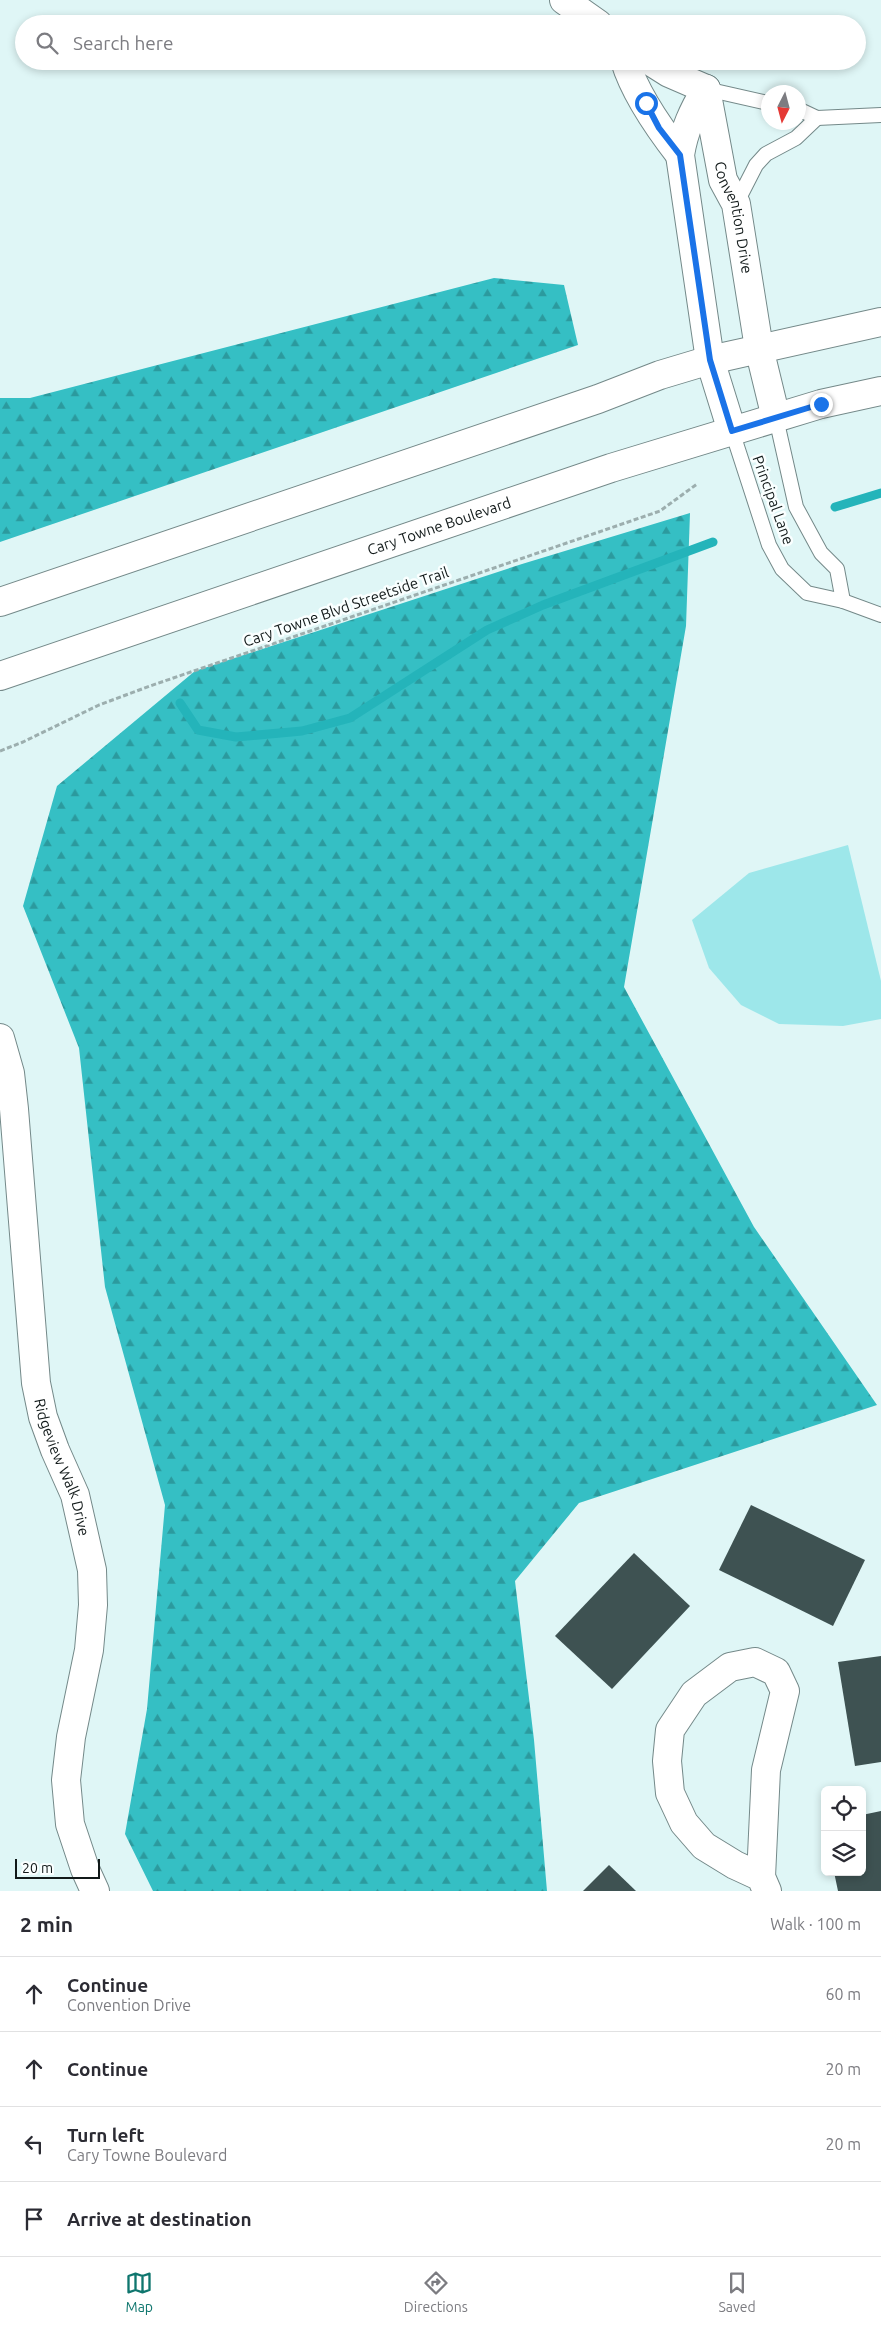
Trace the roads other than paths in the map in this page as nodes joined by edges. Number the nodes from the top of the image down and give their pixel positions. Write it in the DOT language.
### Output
graph roads {
  1 [pos="564,0"];
  2 [pos="585,15"];
  3 [pos="628,70"];
  4 [pos="665,70"];
  5 [pos="706,89"];
  6 [pos="761,101"];
  7 [pos="806,113"];
  8 [pos="881,115"];
  9 [pos="818,118"];
  10 [pos="680,155"];
  11 [pos="736,204"];
  12 [pos="881,322"];
  13 [pos="759,348"];
  14 [pos="710,360"];
  15 [pos="881,391"];
  16 [pos="776,418"];
  17 [pos="732,431"];
  18 [pos="843,600"];
  19 [pos="0,602"];
  20 [pos="881,615"];
  21 [pos="0,676"];
  22 [pos="0,1038"];
  23 [pos="9,1172"];
  24 [pos="764,1884"];
  25 [pos="95,1891"];
  1 -- 2 [label="street"];
  3 -- 10 [label="street"];
  4 -- 5 [label="street"];
  5 -- 6 [label="lane"];
  5 -- 10 [label="street"];
  5 -- 11 [label="street, Convention Drive"];
  7 -- 9 [label="lane"];
  8 -- 9 [label="lane"];
  9 -- 11 [label="lane"];
  10 -- 14 [label="street"];
  11 -- 13 [label="street, Convention Drive"];
  12 -- 13 [label="street"];
  13 -- 14 [label="street"];
  13 -- 16 [label="street, Convention Drive"];
  14 -- 17 [label="street"];
  14 -- 19 [label="street"];
  15 -- 16 [label="street, Cary Towne Boulevard"];
  16 -- 17 [label="street, Cary Towne Boulevard"];
  16 -- 18 [label="lane, Principal Lane"];
  17 -- 18 [label="lane, Principal Lane"];
  17 -- 21 [label="street, Cary Towne Boulevard"];
  18 -- 20 [label="lane, Principal Lane"];
  22 -- 23 [label="street, Ridgeview Walk Drive"];
  23 -- 25 [label="street, Ridgeview Walk Drive"];
  24 -- 24 [label="street"];
}
